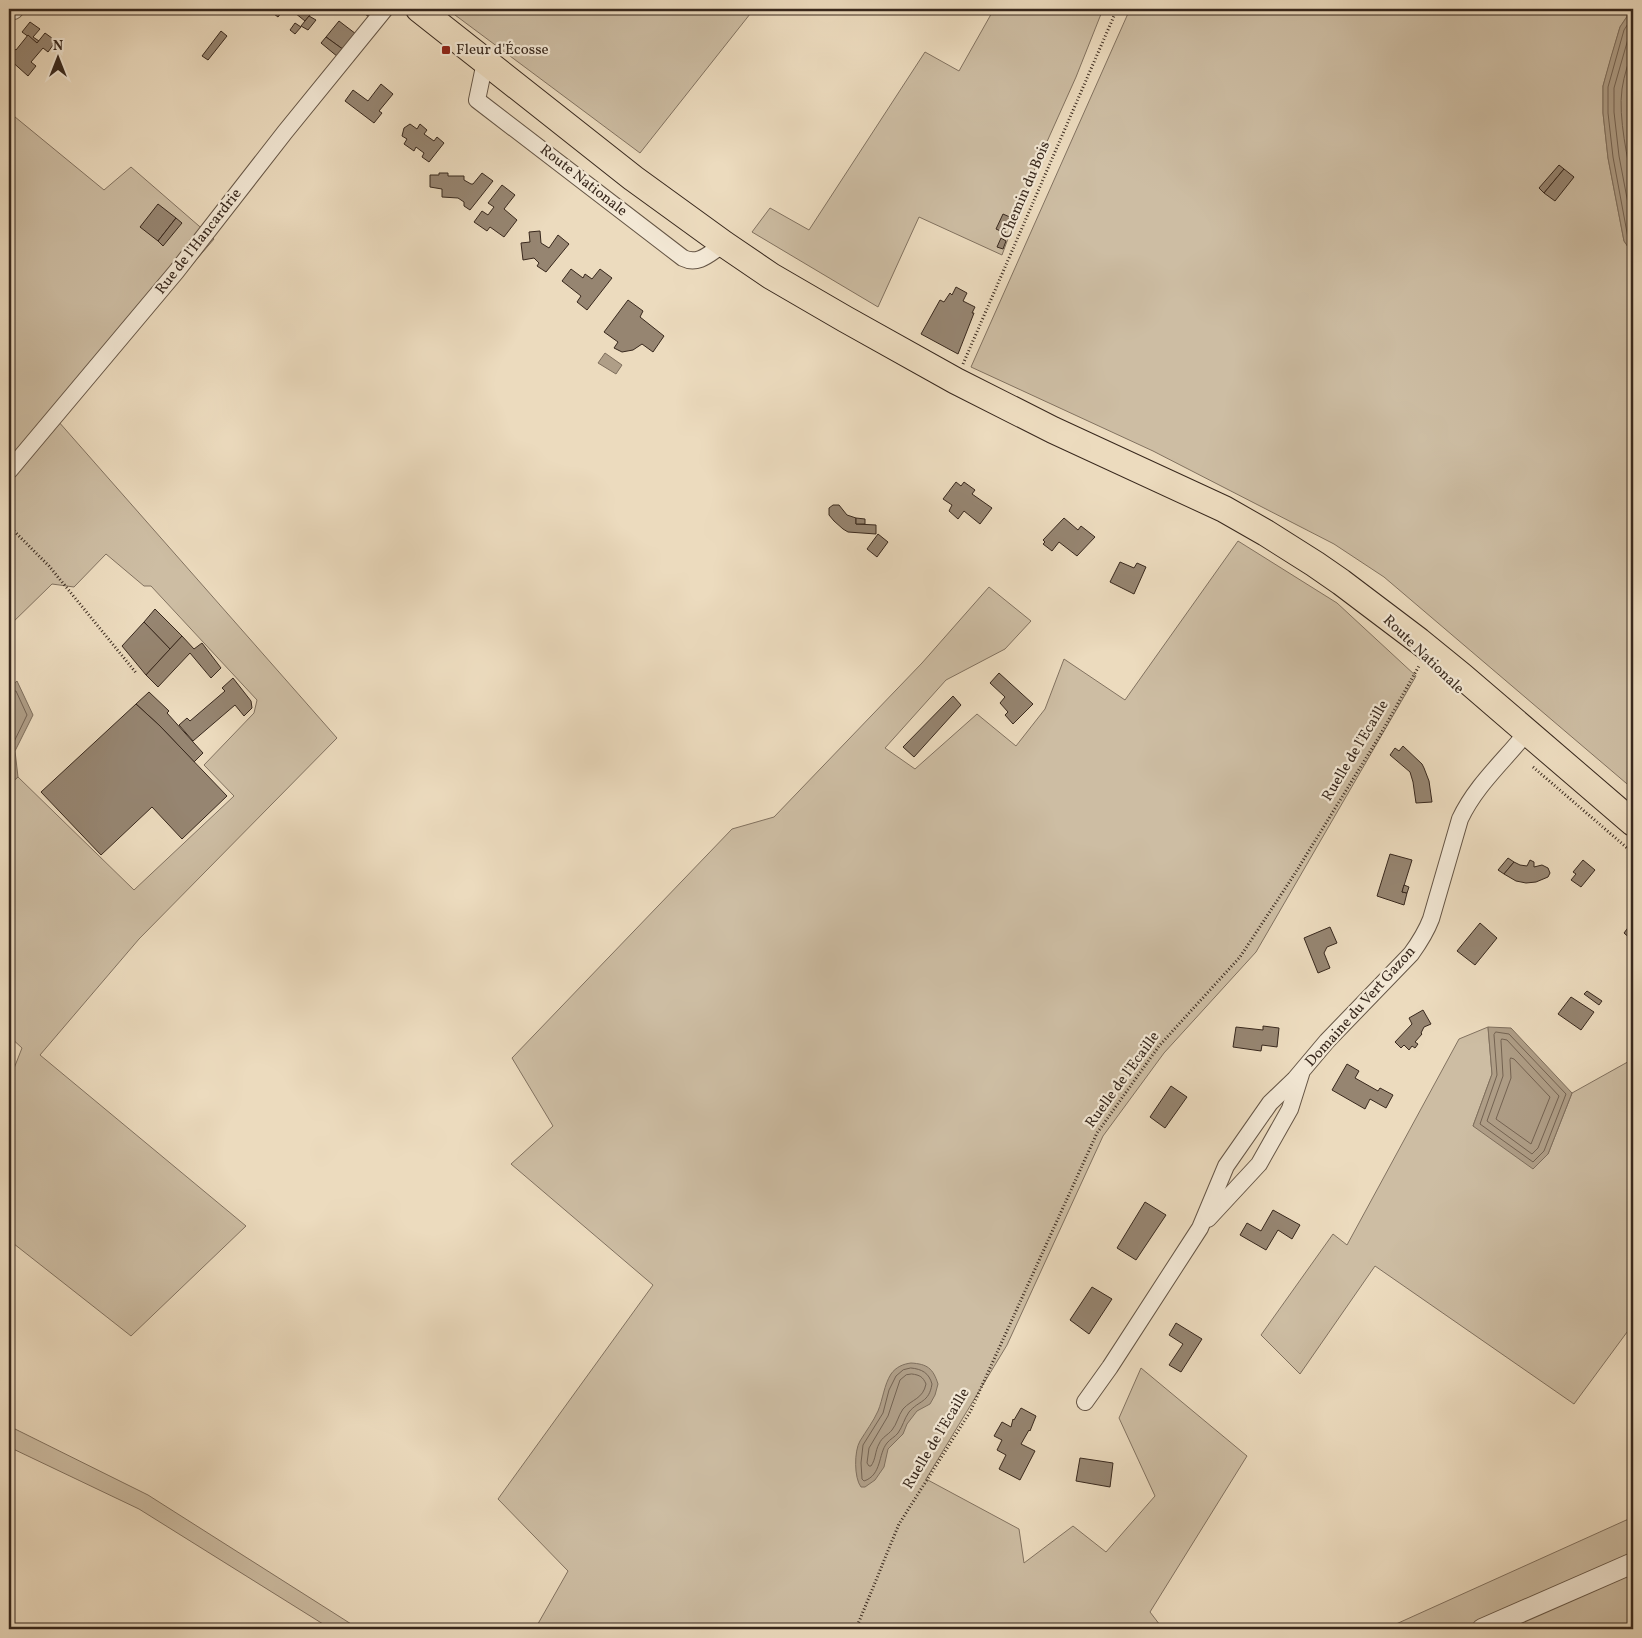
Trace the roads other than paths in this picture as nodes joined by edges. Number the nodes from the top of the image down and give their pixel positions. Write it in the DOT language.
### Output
graph roads {
  1 [pos="385,9"];
  2 [pos="419,9"];
  3 [pos="485,62"];
  4 [pos="724,244"];
  5 [pos="9,472"];
  6 [pos="1375,609"];
  7 [pos="1523,738"];
  8 [pos="1633,823"];
  9 [pos="1633,842"];
  10 [pos="1302,1071"];
  11 [pos="1200,1228"];
  12 [pos="1085,1402"];
  13 [pos="1633,1564"];
  14 [pos="1482,1629"];
  1 -- 5 [label="street, Rue de l'Hancardrie"];
  2 -- 3 [label="main road"];
  3 -- 4 [label="main road"];
  3 -- 4 [label="street, Route Nationale"];
  4 -- 6 [label="main road"];
  6 -- 7 [label="main road, Route Nationale"];
  6 -- 7 [label="main road, Route Nationale"];
  7 -- 8 [label="main road, Route Nationale"];
  7 -- 9 [label="main road, Route Nationale"];
  7 -- 10 [label="street, Domaine du Vert Gazon"];
  10 -- 11 [label="street, Domaine du Vert Gazon"];
  10 -- 11 [label="street, Domaine du Vert Gazon"];
  11 -- 12 [label="street, Domaine du Vert Gazon"];
  13 -- 14 [label="street"];
}
